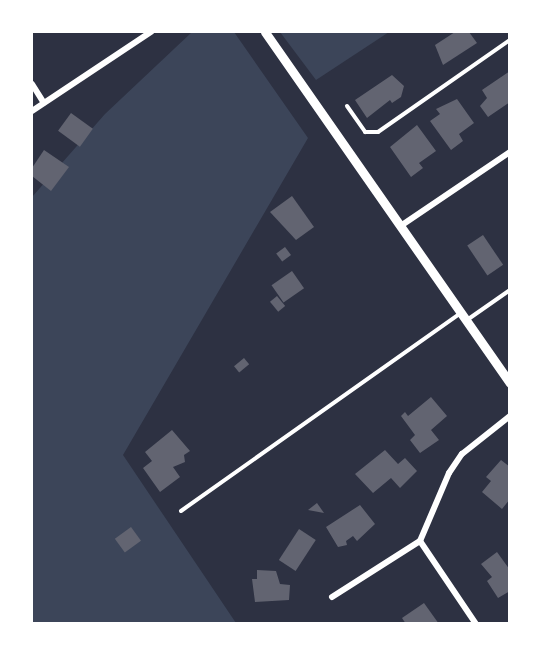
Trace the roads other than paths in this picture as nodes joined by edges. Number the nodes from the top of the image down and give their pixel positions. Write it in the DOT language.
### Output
graph roads {
  1 [pos="151,32"];
  2 [pos="265,32"];
  3 [pos="510,40"];
  4 [pos="32,84"];
  5 [pos="44,103"];
  6 [pos="346,106"];
  7 [pos="32,111"];
  8 [pos="510,152"];
  9 [pos="402,225"];
  10 [pos="510,290"];
  11 [pos="464,317"];
  12 [pos="510,383"];
  13 [pos="510,416"];
  14 [pos="182,511"];
  15 [pos="420,541"];
  16 [pos="332,597"];
  17 [pos="476,624"];
  1 -- 5 [label="street"];
  2 -- 9 [label="street"];
  3 -- 6 [label="lane"];
  4 -- 5 [label="street"];
  5 -- 7 [label="street"];
  8 -- 9 [label="street"];
  9 -- 11 [label="street"];
  10 -- 11 [label="lane"];
  11 -- 12 [label="street"];
  11 -- 14 [label="lane"];
  13 -- 15 [label="street"];
  15 -- 16 [label="street"];
  15 -- 17 [label="street"];
}
